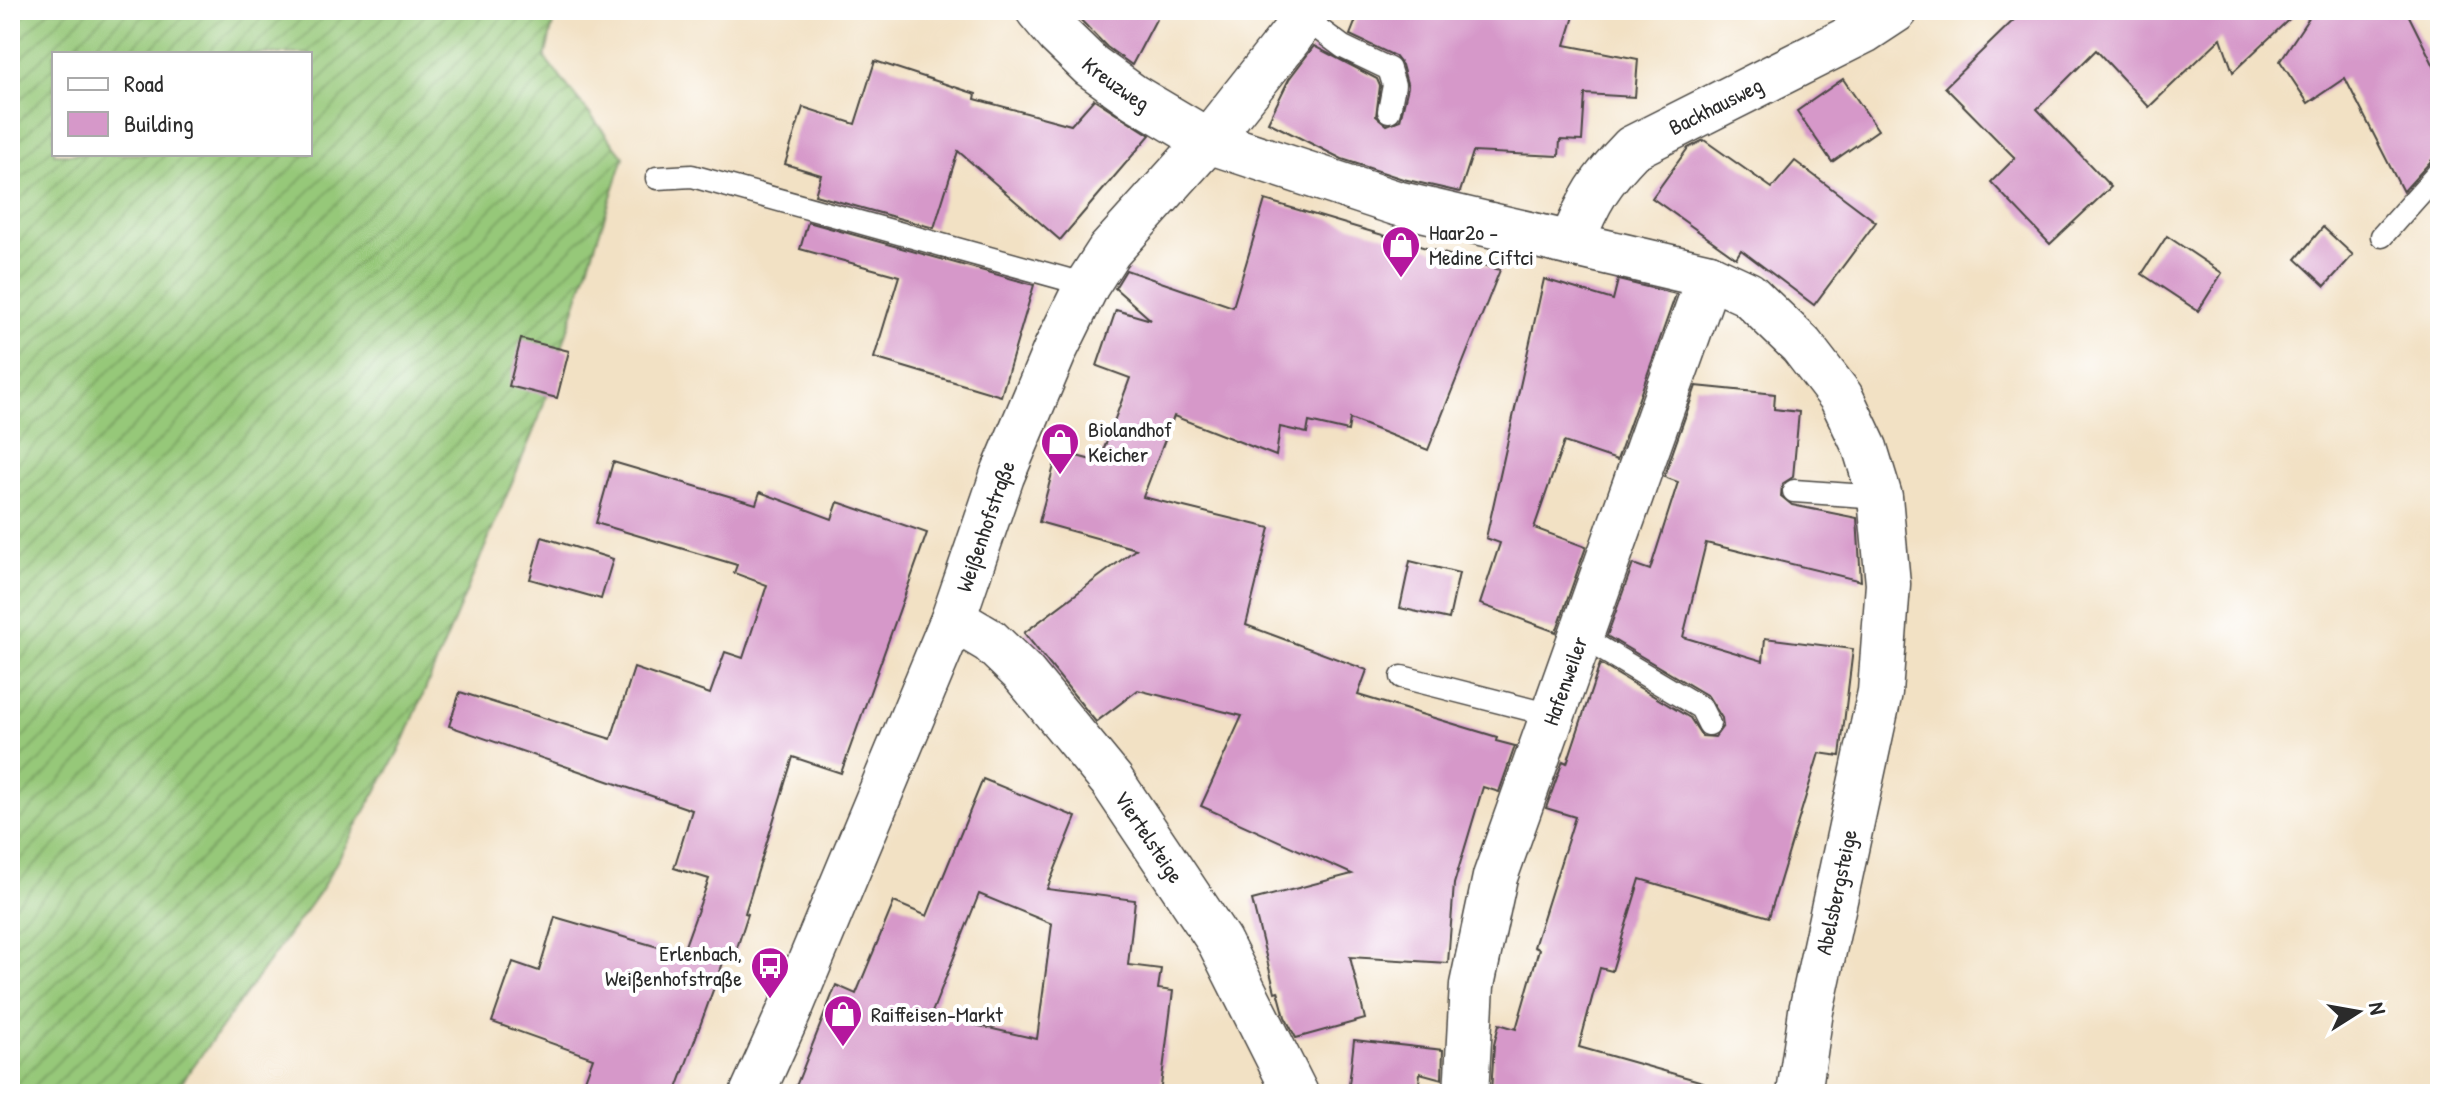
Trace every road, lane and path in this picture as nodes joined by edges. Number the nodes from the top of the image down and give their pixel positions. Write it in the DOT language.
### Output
graph roads {
  1 [pos="1038,10"];
  2 [pos="1896,10"];
  3 [pos="1306,14"];
  4 [pos="1389,111"];
  5 [pos="1208,141"];
  6 [pos="2440,171"];
  7 [pos="657,178"];
  8 [pos="2382,236"];
  9 [pos="1572,242"];
  10 [pos="1709,276"];
  11 [pos="1087,285"];
  12 [pos="1794,491"];
  13 [pos="1880,497"];
  14 [pos="953,619"];
  15 [pos="1580,636"];
  16 [pos="1402,677"];
  17 [pos="1551,715"];
  18 [pos="1709,724"];
  19 [pos="752,1094"];
  20 [pos="1296,1094"];
  21 [pos="1466,1094"];
  22 [pos="1799,1094"];
  1 -- 5 [label="street, Kreuzweg"];
  2 -- 9 [label="street, Backhausweg"];
  3 -- 4 [label="lane"];
  3 -- 5 [label="street, Weißenhofstraße"];
  5 -- 9 [label="street"];
  5 -- 11 [label="street, Weißenhofstraße"];
  6 -- 8 [label="lane"];
  7 -- 11 [label="lane"];
  9 -- 10 [label="street"];
  10 -- 13 [label="street"];
  10 -- 15 [label="street, Hafenweiler"];
  11 -- 14 [label="street, Weißenhofstraße"];
  12 -- 13 [label="lane"];
  13 -- 22 [label="street, Abelsbergsteige"];
  14 -- 19 [label="street, Weißenhofstraße"];
  14 -- 20 [label="street, Viertelsteige"];
  15 -- 17 [label="street, Hafenweiler"];
  15 -- 18 [label="lane"];
  16 -- 17 [label="lane"];
  17 -- 21 [label="street, Hafenweiler"];
}
